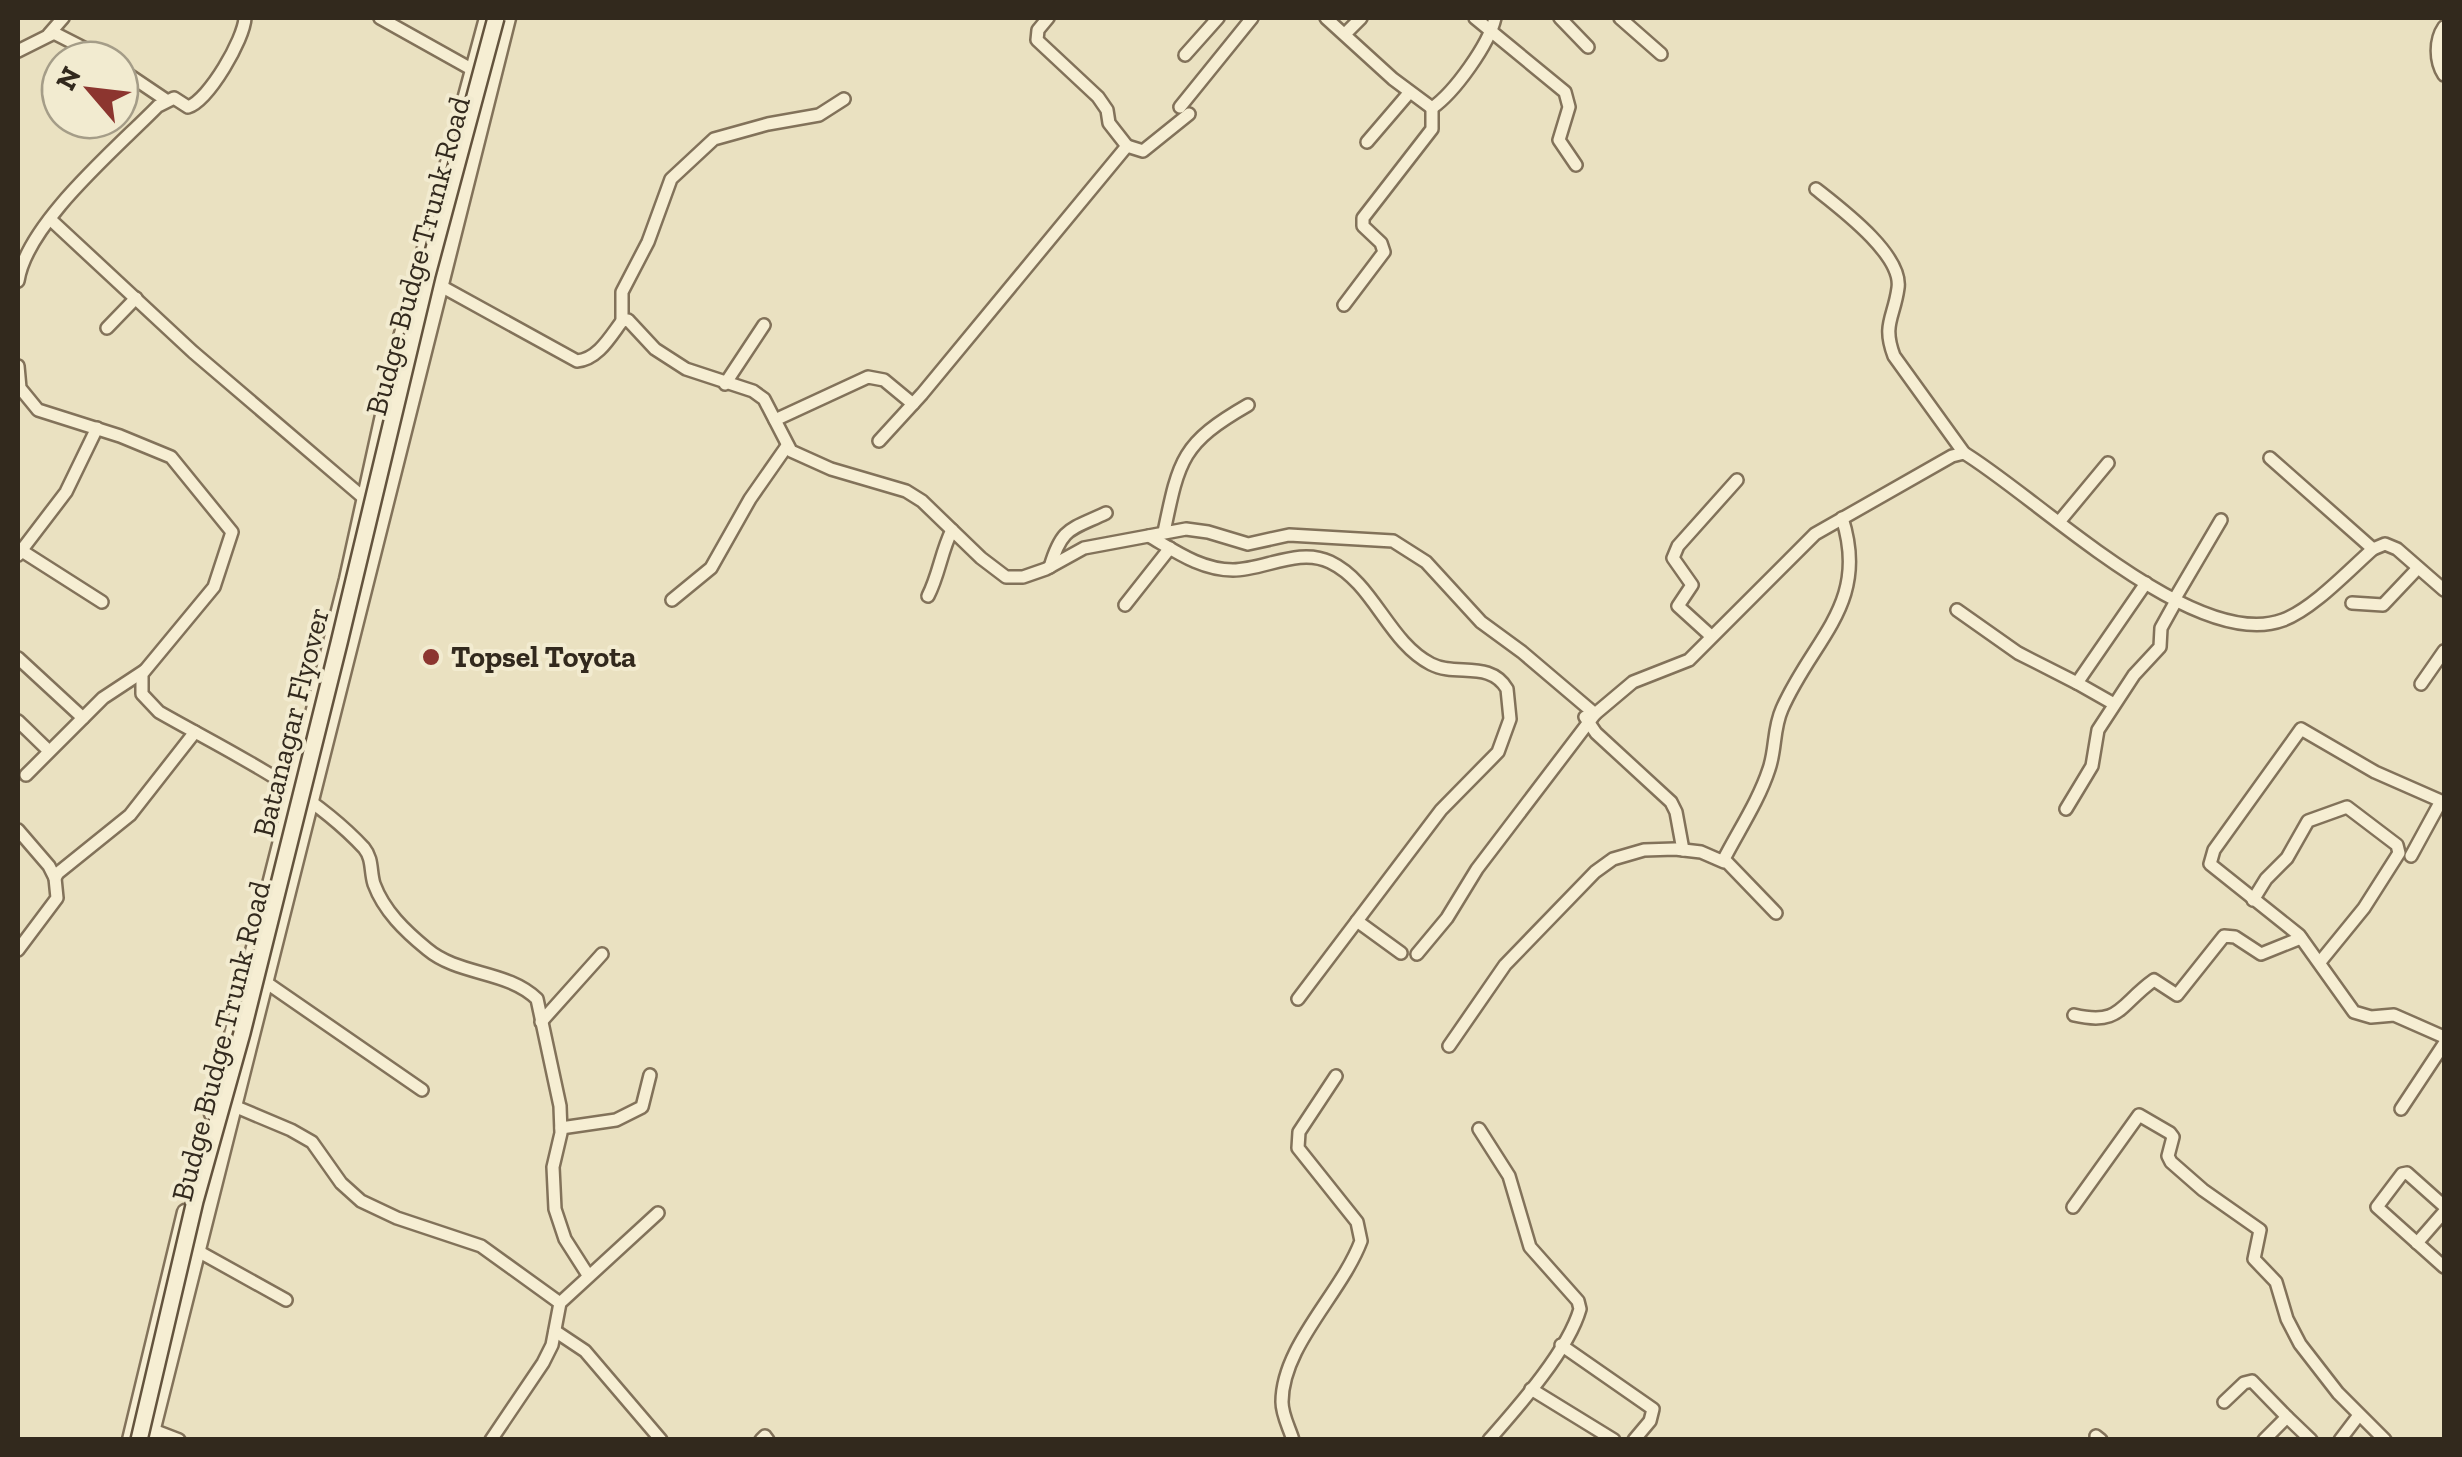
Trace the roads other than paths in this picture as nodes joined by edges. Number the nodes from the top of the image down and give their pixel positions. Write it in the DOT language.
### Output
graph roads {
  1 [pos="63,18"];
  2 [pos="245,18"];
  3 [pos="380,18"];
  4 [pos="486,18"];
  5 [pos="496,18"];
  6 [pos="508,18"];
  7 [pos="1048,18"];
  8 [pos="1218,18"];
  9 [pos="1252,18"];
  10 [pos="1326,18"];
  11 [pos="1361,18"];
  12 [pos="1474,18"];
  13 [pos="1495,18"];
  14 [pos="1560,18"];
  15 [pos="1620,18"];
  16 [pos="2444,26"];
  17 [pos="49,34"];
  18 [pos="1345,34"];
  19 [pos="1492,34"];
  20 [pos="70,40"];
  21 [pos="1588,47"];
  22 [pos="18,51"];
  23 [pos="1661,54"];
  24 [pos="1186,55"];
  25 [pos="472,70"];
  26 [pos="2444,75"];
  27 [pos="140,82"];
  28 [pos="1409,93"];
  29 [pos="844,99"];
  30 [pos="166,100"];
  31 [pos="1432,108"];
  32 [pos="1367,142"];
  33 [pos="1127,146"];
  34 [pos="1576,166"];
  35 [pos="1816,188"];
  36 [pos="50,219"];
  37 [pos="18,281"];
  38 [pos="439,285"];
  39 [pos="136,298"];
  40 [pos="1344,305"];
  41 [pos="622,321"];
  42 [pos="764,324"];
  43 [pos="107,328"];
  44 [pos="18,366"];
  45 [pos="725,384"];
  46 [pos="913,404"];
  47 [pos="1248,405"];
  48 [pos="775,420"];
  49 [pos="96,428"];
  50 [pos="879,441"];
  51 [pos="787,446"];
  52 [pos="1964,453"];
  53 [pos="2270,458"];
  54 [pos="2108,464"];
  55 [pos="1738,480"];
  56 [pos="365,499"];
  57 [pos="1106,513"];
  58 [pos="1842,518"];
  59 [pos="2221,520"];
  60 [pos="2059,522"];
  61 [pos="952,530"];
  62 [pos="1164,532"];
  63 [pos="1148,535"];
  64 [pos="1170,548"];
  65 [pos="2373,549"];
  66 [pos="19,553"];
  67 [pos="1050,567"];
  68 [pos="2418,568"];
  69 [pos="2146,583"];
  70 [pos="2444,590"];
  71 [pos="928,596"];
  72 [pos="672,600"];
  73 [pos="2175,601"];
  74 [pos="102,602"];
  75 [pos="2352,603"];
  76 [pos="1125,604"];
  77 [pos="1957,610"];
  78 [pos="1710,636"];
  79 [pos="2444,651"];
  80 [pos="18,658"];
  81 [pos="144,671"];
  82 [pos="2077,683"];
  83 [pos="2421,684"];
  84 [pos="2114,704"];
  85 [pos="1589,715"];
  86 [pos="83,718"];
  87 [pos="18,720"];
  88 [pos="195,732"];
  89 [pos="50,751"];
  90 [pos="26,775"];
  91 [pos="294,789"];
  92 [pos="311,802"];
  93 [pos="2066,809"];
  94 [pos="18,830"];
  95 [pos="1683,850"];
  96 [pos="2411,856"];
  97 [pos="1724,862"];
  98 [pos="56,878"];
  99 [pos="2253,900"];
  100 [pos="1776,914"];
  101 [pos="1357,921"];
  102 [pos="2301,938"];
  103 [pos="18,950"];
  104 [pos="602,954"];
  105 [pos="1401,954"];
  106 [pos="1418,954"];
  107 [pos="2320,962"];
  108 [pos="267,983"];
  109 [pos="1298,1000"];
  110 [pos="2074,1015"];
  111 [pos="541,1022"];
  112 [pos="2444,1040"];
  113 [pos="1449,1046"];
  114 [pos="650,1074"];
  115 [pos="1336,1076"];
  116 [pos="422,1090"];
  117 [pos="234,1106"];
  118 [pos="2401,1109"];
  119 [pos="561,1128"];
  120 [pos="1479,1129"];
  121 [pos="2074,1207"];
  122 [pos="2444,1209"];
  123 [pos="658,1213"];
  124 [pos="2416,1242"];
  125 [pos="196,1250"];
  126 [pos="2444,1268"];
  127 [pos="588,1275"];
  128 [pos="286,1300"];
  129 [pos="560,1303"];
  130 [pos="555,1332"];
  131 [pos="1561,1345"];
  132 [pos="1532,1389"];
  133 [pos="2224,1402"];
  134 [pos="2358,1415"];
  135 [pos="2288,1417"];
  136 [pos="147,1436"];
  137 [pos="130,1440"];
  138 [pos="179,1440"];
  139 [pos="491,1440"];
  140 [pos="660,1440"];
  141 [pos="1293,1440"];
  142 [pos="1489,1440"];
  143 [pos="1614,1440"];
  144 [pos="1634,1440"];
  145 [pos="2264,1440"];
  146 [pos="2311,1440"];
  147 [pos="2340,1440"];
  148 [pos="2384,1440"];
  1 -- 17 [label="street"];
  2 -- 30 [label="street"];
  3 -- 25 [label="street"];
  4 -- 25 [label="street, Budge Budge Trunk Road"];
  5 -- 136 [label="main road, Batanagar Flyover, bridge"];
  6 -- 38 [label="street, Budge Budge Trunk Road"];
  7 -- 33 [label="street"];
  8 -- 24 [label="street"];
  9 -- 33 [label="street"];
  10 -- 18 [label="street"];
  11 -- 18 [label="street"];
  12 -- 19 [label="street"];
  13 -- 19 [label="street"];
  14 -- 21 [label="street"];
  15 -- 23 [label="street"];
  16 -- 26 [label="street"];
  17 -- 20 [label="street"];
  17 -- 22 [label="street"];
  18 -- 28 [label="street"];
  19 -- 31 [label="street"];
  19 -- 34 [label="street"];
  25 -- 56 [label="street, Budge Budge Trunk Road"];
  27 -- 30 [label="street"];
  28 -- 31 [label="street"];
  28 -- 32 [label="street"];
  29 -- 41 [label="street"];
  30 -- 36 [label="street"];
  31 -- 40 [label="street"];
  33 -- 46 [label="street"];
  35 -- 52 [label="street"];
  36 -- 37 [label="street"];
  36 -- 39 [label="street"];
  38 -- 41 [label="street"];
  38 -- 92 [label="street, Budge Budge Trunk Road"];
  39 -- 43 [label="street"];
  39 -- 56 [label="street"];
  41 -- 45 [label="street"];
  42 -- 45 [label="street"];
  44 -- 49 [label="street"];
  45 -- 48 [label="street"];
  46 -- 48 [label="street"];
  46 -- 50 [label="street"];
  47 -- 62 [label="street"];
  48 -- 51 [label="street"];
  49 -- 66 [label="street"];
  49 -- 81 [label="street"];
  51 -- 61 [label="street"];
  51 -- 72 [label="street"];
  52 -- 58 [label="street"];
  52 -- 60 [label="street"];
  53 -- 65 [label="street"];
  54 -- 60 [label="street"];
  55 -- 78 [label="street"];
  56 -- 91 [label="street, Budge Budge Trunk Road"];
  57 -- 67 [label="street"];
  58 -- 78 [label="street"];
  58 -- 97 [label="street"];
  59 -- 73 [label="street"];
  60 -- 69 [label="street"];
  61 -- 67 [label="street"];
  61 -- 71 [label="street"];
  62 -- 63 [label="street"];
  62 -- 85 [label="street"];
  63 -- 64 [label="street"];
  63 -- 67 [label="street"];
  64 -- 76 [label="street"];
  64 -- 101 [label="street"];
  65 -- 68 [label="street"];
  65 -- 73 [label="street"];
  66 -- 74 [label="street"];
  68 -- 70 [label="street"];
  68 -- 75 [label="street"];
  69 -- 73 [label="street"];
  69 -- 82 [label="street"];
  73 -- 84 [label="street"];
  77 -- 82 [label="street"];
  78 -- 85 [label="street"];
  79 -- 83 [label="street"];
  80 -- 86 [label="street"];
  81 -- 86 [label="street"];
  81 -- 88 [label="street"];
  82 -- 84 [label="street"];
  84 -- 93 [label="street"];
  85 -- 95 [label="street"];
  85 -- 106 [label="street"];
  86 -- 89 [label="street"];
  87 -- 89 [label="street"];
  88 -- 91 [label="street"];
  88 -- 98 [label="street"];
  89 -- 90 [label="street"];
  91 -- 92 [label="street"];
  91 -- 137 [label="street, Budge Budge Trunk Road"];
  92 -- 108 [label="street, Budge Budge Trunk Road"];
  92 -- 111 [label="street"];
  94 -- 98 [label="street"];
  95 -- 97 [label="street"];
  95 -- 113 [label="street"];
  96 -- 99 [label="street"];
  97 -- 100 [label="street"];
  98 -- 103 [label="street"];
  99 -- 102 [label="street"];
  99 -- 107 [label="street"];
  101 -- 105 [label="street"];
  101 -- 109 [label="street"];
  102 -- 107 [label="street"];
  102 -- 110 [label="street"];
  104 -- 111 [label="street"];
  107 -- 112 [label="street"];
  108 -- 116 [label="street"];
  108 -- 117 [label="street, Budge Budge Trunk Road"];
  111 -- 119 [label="street"];
  112 -- 118 [label="street"];
  114 -- 119 [label="street"];
  115 -- 141 [label="street"];
  117 -- 125 [label="street, Budge Budge Trunk Road"];
  117 -- 129 [label="street"];
  119 -- 127 [label="street"];
  120 -- 131 [label="street"];
  121 -- 134 [label="street"];
  122 -- 124 [label="street"];
  122 -- 124 [label="street"];
  123 -- 127 [label="street"];
  124 -- 126 [label="street"];
  125 -- 128 [label="street"];
  125 -- 136 [label="street, Budge Budge Trunk Road"];
  127 -- 129 [label="street"];
  129 -- 130 [label="street"];
  130 -- 139 [label="street"];
  130 -- 140 [label="street"];
  131 -- 132 [label="street"];
  131 -- 144 [label="street"];
  132 -- 142 [label="street"];
  132 -- 143 [label="street"];
  133 -- 135 [label="street"];
  134 -- 147 [label="street"];
  134 -- 148 [label="street"];
  135 -- 145 [label="street"];
  135 -- 146 [label="street"];
  136 -- 138 [label="street"];
}
